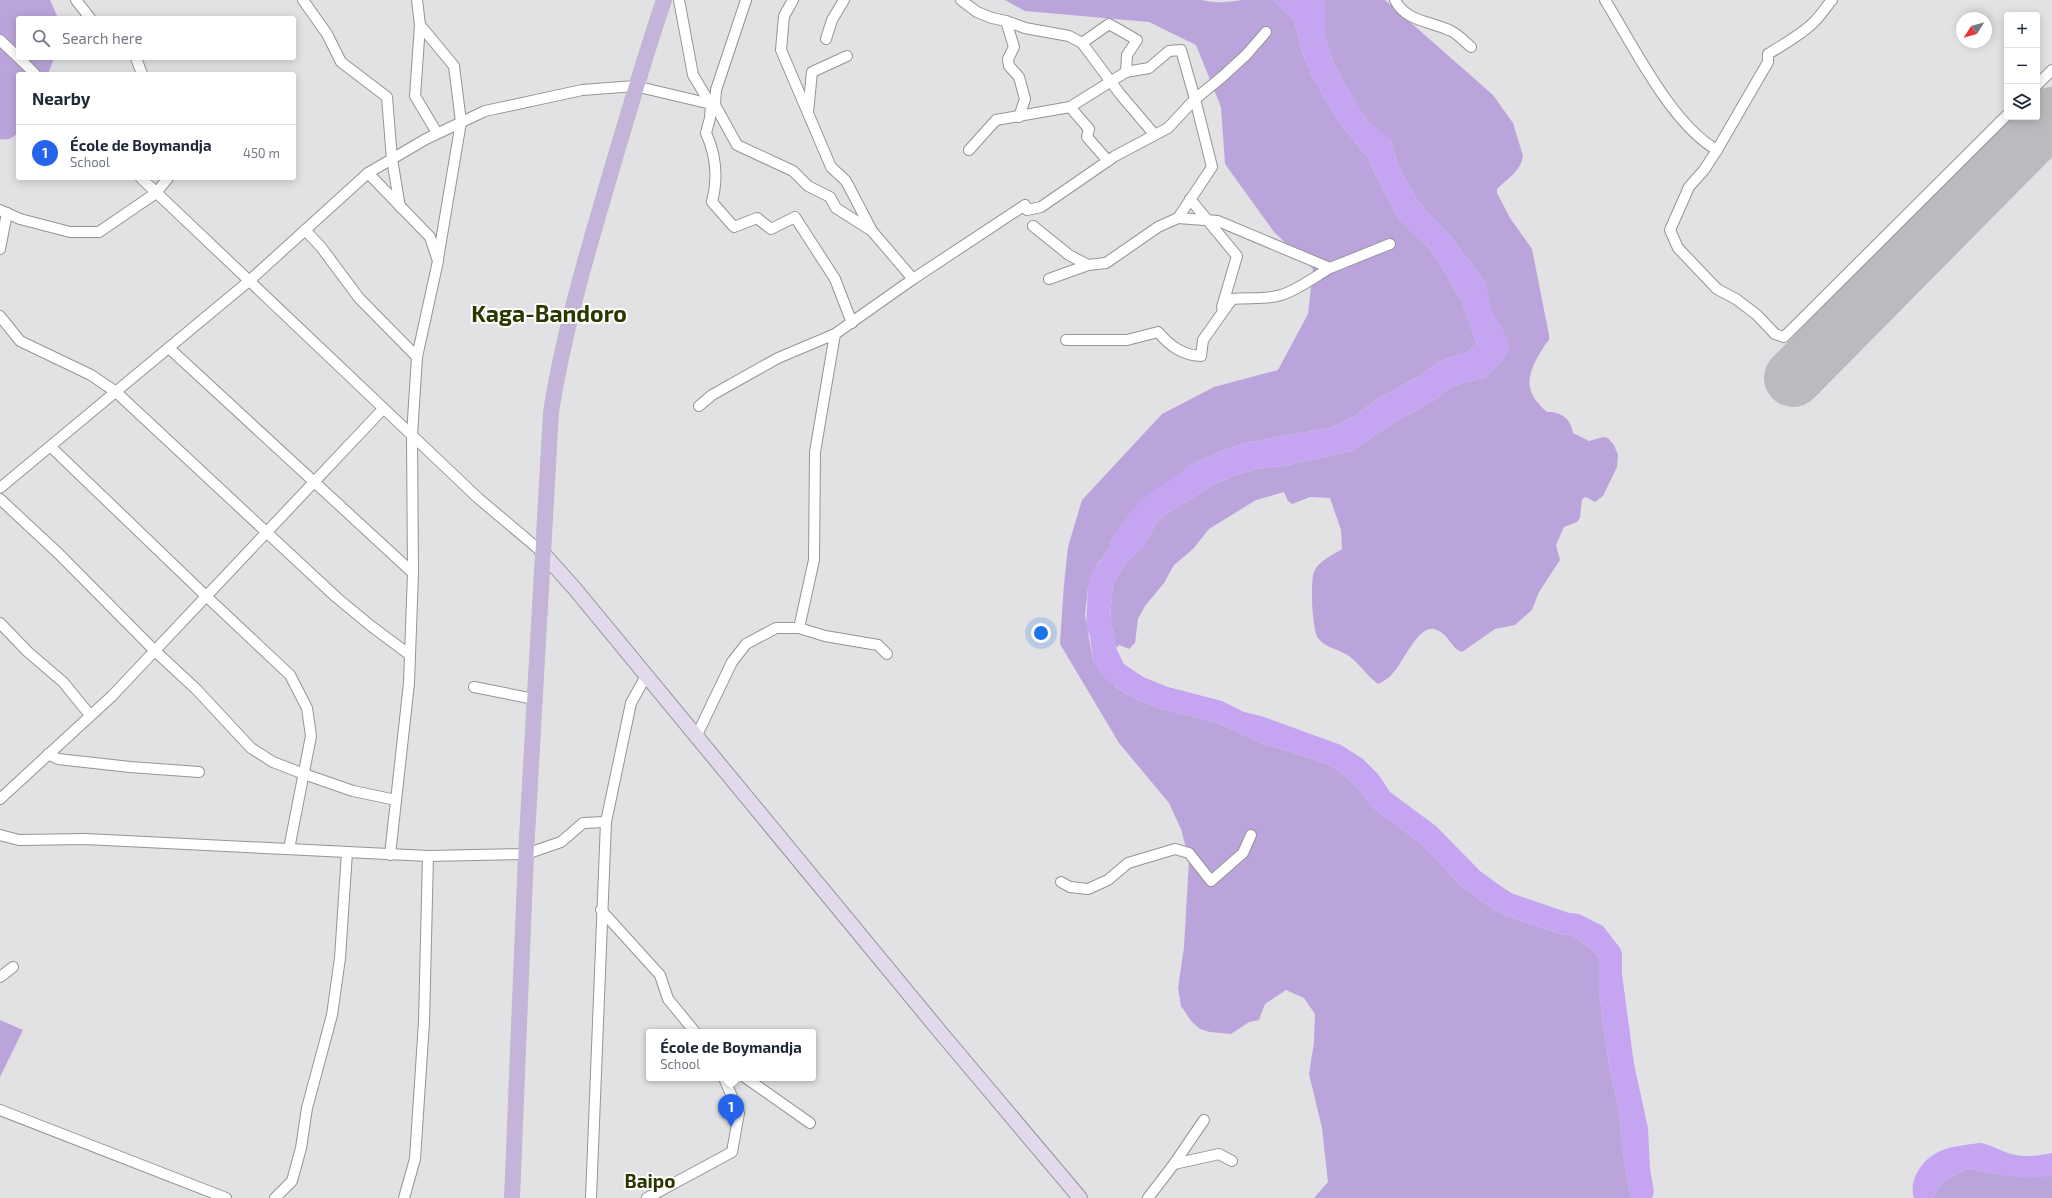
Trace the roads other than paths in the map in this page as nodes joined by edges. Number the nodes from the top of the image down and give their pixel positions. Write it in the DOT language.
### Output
graph roads {
  1 [pos="76,0"];
  2 [pos="303,0"];
  3 [pos="417,0"];
  4 [pos="664,0"];
  5 [pos="679,0"];
  6 [pos="746,0"];
  7 [pos="793,0"];
  8 [pos="844,0"];
  9 [pos="961,0"];
  10 [pos="1395,0"];
  11 [pos="1605,0"];
  12 [pos="1832,0"];
  13 [pos="88,16"];
  14 [pos="1006,20"];
  15 [pos="420,25"];
  16 [pos="1266,32"];
  17 [pos="826,39"];
  18 [pos="0,40"];
  19 [pos="1082,43"];
  20 [pos="1471,47"];
  21 [pos="16,56"];
  22 [pos="847,56"];
  23 [pos="20,60"];
  24 [pos="137,60"];
  25 [pos="2052,70"];
  26 [pos="33,72"];
  27 [pos="141,72"];
  28 [pos="1126,72"];
  29 [pos="1111,82"];
  30 [pos="2038,84"];
  31 [pos="635,86"];
  32 [pos="1195,99"];
  33 [pos="713,105"];
  34 [pos="1070,107"];
  35 [pos="808,114"];
  36 [pos="1019,117"];
  37 [pos="2004,118"];
  38 [pos="461,122"];
  39 [pos="437,134"];
  40 [pos="1154,134"];
  41 [pos="969,150"];
  42 [pos="1718,150"];
  43 [pos="392,159"];
  44 [pos="1108,161"];
  45 [pos="368,173"];
  46 [pos="143,180"];
  47 [pos="166,180"];
  48 [pos="156,193"];
  49 [pos="1190,199"];
  50 [pos="400,207"];
  51 [pos="4,212"];
  52 [pos="1178,218"];
  53 [pos="1207,220"];
  54 [pos="1033,226"];
  55 [pos="305,230"];
  56 [pos="872,231"];
  57 [pos="1390,244"];
  58 [pos="0,249"];
  59 [pos="438,261"];
  60 [pos="1088,265"];
  61 [pos="1330,268"];
  62 [pos="913,279"];
  63 [pos="1049,279"];
  64 [pos="249,281"];
  65 [pos="1220,315"];
  66 [pos="0,316"];
  67 [pos="852,323"];
  68 [pos="836,334"];
  69 [pos="1066,340"];
  70 [pos="170,349"];
  71 [pos="417,357"];
  72 [pos="116,392"];
  73 [pos="699,406"];
  74 [pos="383,409"];
  75 [pos="412,435"];
  76 [pos="51,446"];
  77 [pos="314,482"];
  78 [pos="0,488"];
  79 [pos="0,500"];
  80 [pos="266,533"];
  81 [pos="542,552"];
  82 [pos="413,573"];
  83 [pos="206,596"];
  84 [pos="0,623"];
  85 [pos="799,628"];
  86 [pos="154,650"];
  87 [pos="887,654"];
  88 [pos="410,655"];
  89 [pos="646,676"];
  90 [pos="474,687"];
  91 [pos="534,699"];
  92 [pos="90,715"];
  93 [pos="696,737"];
  94 [pos="48,754"];
  95 [pos="199,772"];
  96 [pos="304,774"];
  97 [pos="0,799"];
  98 [pos="396,800"];
  99 [pos="606,822"];
  100 [pos="0,835"];
  101 [pos="1251,835"];
  102 [pos="289,850"];
  103 [pos="347,852"];
  104 [pos="526,854"];
  105 [pos="390,855"];
  106 [pos="428,856"];
  107 [pos="1061,882"];
  108 [pos="602,910"];
  109 [pos="14,967"];
  110 [pos="0,977"];
  111 [pos="692,1029"];
  112 [pos="725,1081"];
  113 [pos="750,1081"];
  114 [pos="0,1110"];
  115 [pos="1204,1120"];
  116 [pos="810,1123"];
  117 [pos="1232,1161"];
  118 [pos="1174,1164"];
  119 [pos="226,1198"];
  120 [pos="275,1198"];
  121 [pos="404,1198"];
  122 [pos="512,1198"];
  123 [pos="591,1198"];
  124 [pos="647,1198"];
  125 [pos="1080,1198"];
  126 [pos="1148,1198"];
  1 -- 13 [label="street"];
  2 -- 43 [label="street"];
  3 -- 15 [label="street"];
  4 -- 31 [label="main road"];
  5 -- 33 [label="street"];
  6 -- 33 [label="street"];
  7 -- 35 [label="street"];
  8 -- 17 [label="street"];
  9 -- 14 [label="street"];
  10 -- 20 [label="street"];
  11 -- 42 [label="street"];
  12 -- 42 [label="street"];
  14 -- 19 [label="street"];
  14 -- 36 [label="street"];
  15 -- 38 [label="street"];
  15 -- 39 [label="street"];
  16 -- 32 [label="street"];
  18 -- 21 [label="street"];
  19 -- 28 [label="street"];
  19 -- 29 [label="street"];
  22 -- 35 [label="street"];
  23 -- 26 [label="street"];
  24 -- 27 [label="street"];
  25 -- 30 [label="street"];
  28 -- 29 [label="street"];
  28 -- 32 [label="street"];
  29 -- 34 [label="street"];
  29 -- 40 [label="street"];
  31 -- 33 [label="street"];
  31 -- 38 [label="street"];
  31 -- 81 [label="main road"];
  32 -- 40 [label="street"];
  32 -- 49 [label="street"];
  33 -- 56 [label="street"];
  33 -- 67 [label="street"];
  34 -- 36 [label="street"];
  34 -- 44 [label="street"];
  35 -- 56 [label="street"];
  36 -- 41 [label="street"];
  37 -- 42 [label="street"];
  38 -- 39 [label="street"];
  38 -- 59 [label="street"];
  39 -- 43 [label="street"];
  40 -- 44 [label="street"];
  43 -- 45 [label="street"];
  43 -- 50 [label="street"];
  44 -- 62 [label="street"];
  45 -- 50 [label="street"];
  45 -- 55 [label="street"];
  46 -- 48 [label="street"];
  47 -- 48 [label="street"];
  48 -- 51 [label="street"];
  48 -- 64 [label="street"];
  49 -- 52 [label="street"];
  49 -- 53 [label="street"];
  50 -- 59 [label="street"];
  51 -- 58 [label="street"];
  52 -- 53 [label="street"];
  52 -- 60 [label="street"];
  53 -- 61 [label="street"];
  53 -- 65 [label="street"];
  54 -- 60 [label="street"];
  55 -- 64 [label="street"];
  55 -- 71 [label="street"];
  56 -- 62 [label="street"];
  57 -- 61 [label="street"];
  59 -- 71 [label="street"];
  60 -- 63 [label="street"];
  61 -- 65 [label="street"];
  62 -- 67 [label="street"];
  64 -- 70 [label="street"];
  64 -- 74 [label="street"];
  65 -- 69 [label="street"];
  66 -- 72 [label="street"];
  67 -- 68 [label="street"];
  68 -- 73 [label="street"];
  68 -- 85 [label="street"];
  70 -- 72 [label="street"];
  70 -- 77 [label="street"];
  71 -- 75 [label="street"];
  72 -- 76 [label="street"];
  72 -- 80 [label="street"];
  74 -- 75 [label="street"];
  74 -- 77 [label="street"];
  75 -- 81 [label="street"];
  75 -- 82 [label="street"];
  76 -- 78 [label="street"];
  76 -- 83 [label="street"];
  77 -- 80 [label="street"];
  77 -- 82 [label="street"];
  79 -- 86 [label="street"];
  80 -- 83 [label="street"];
  80 -- 88 [label="street"];
  81 -- 89 [label="street"];
  81 -- 91 [label="main road"];
  82 -- 88 [label="street"];
  83 -- 86 [label="street"];
  83 -- 96 [label="street"];
  84 -- 92 [label="street"];
  85 -- 87 [label="street"];
  85 -- 93 [label="street"];
  86 -- 92 [label="street"];
  86 -- 96 [label="street"];
  88 -- 98 [label="street"];
  89 -- 93 [label="street"];
  89 -- 99 [label="street"];
  90 -- 91 [label="street"];
  91 -- 104 [label="main road"];
  92 -- 94 [label="street"];
  93 -- 125 [label="street"];
  94 -- 95 [label="street"];
  94 -- 97 [label="street"];
  96 -- 98 [label="street"];
  96 -- 102 [label="street"];
  98 -- 105 [label="street"];
  99 -- 104 [label="street"];
  99 -- 108 [label="street"];
  100 -- 102 [label="street"];
  101 -- 107 [label="street"];
  102 -- 103 [label="street"];
  103 -- 105 [label="street"];
  103 -- 120 [label="street"];
  104 -- 106 [label="street"];
  104 -- 122 [label="main road"];
  105 -- 106 [label="street"];
  106 -- 121 [label="street"];
  108 -- 111 [label="street"];
  108 -- 123 [label="street"];
  109 -- 110 [label="street"];
  112 -- 124 [label="street"];
  113 -- 116 [label="street"];
  114 -- 119 [label="street"];
  115 -- 118 [label="street"];
  117 -- 118 [label="street"];
  118 -- 126 [label="street"];
}
